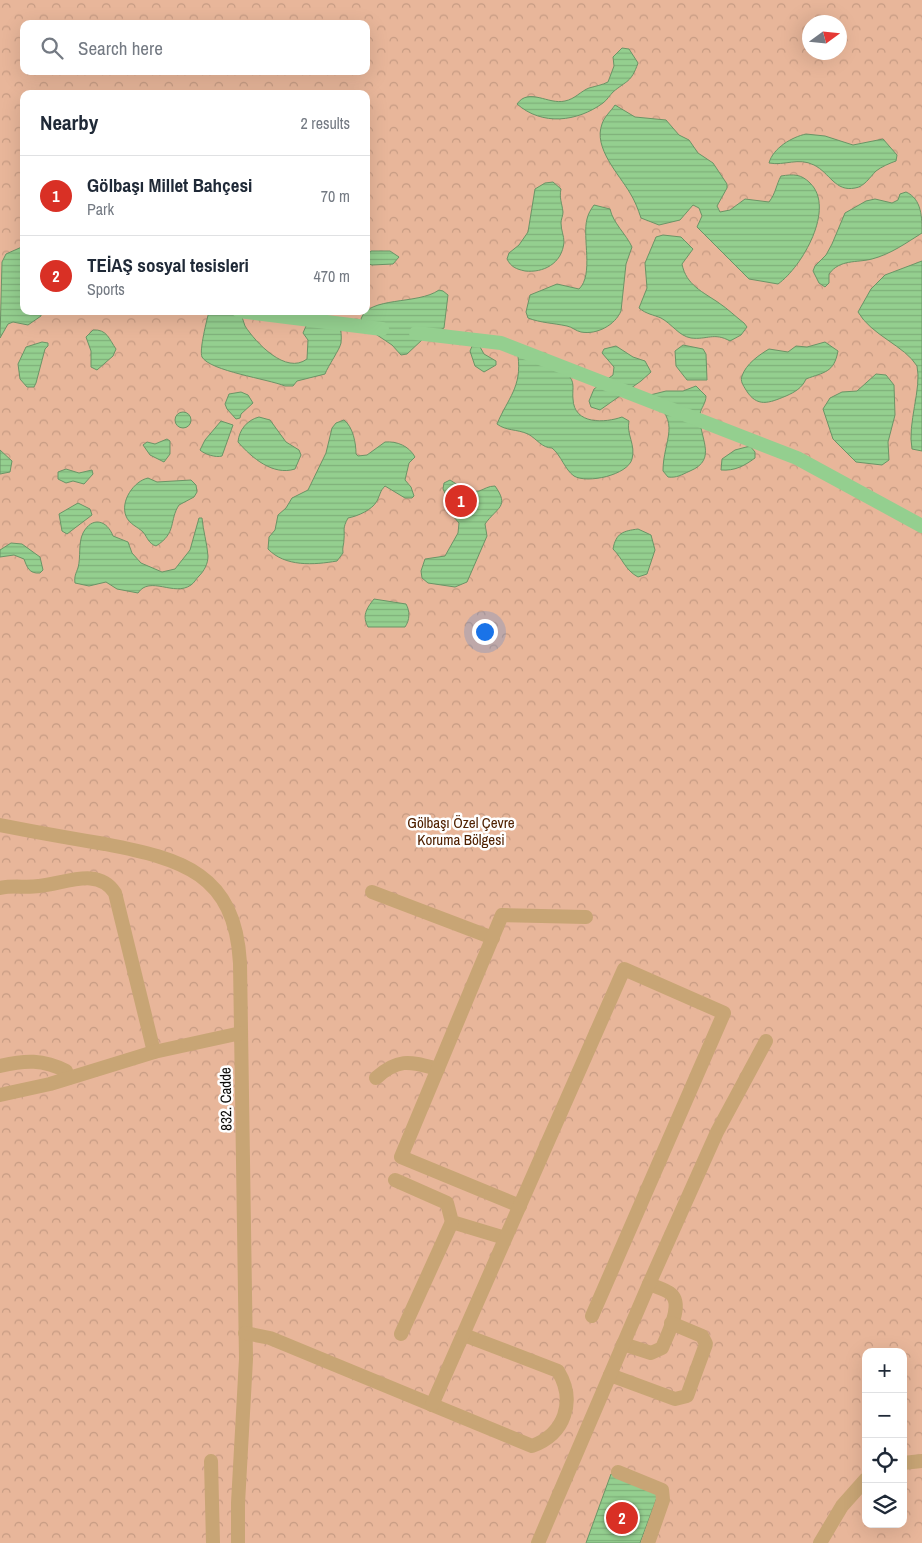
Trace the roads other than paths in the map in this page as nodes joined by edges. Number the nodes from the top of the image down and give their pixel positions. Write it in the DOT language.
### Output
graph roads {
  1 [pos="0,825"];
  2 [pos="0,888"];
  3 [pos="372,892"];
  4 [pos="586,917"];
  5 [pos="492,938"];
  6 [pos="241,1033"];
  7 [pos="766,1041"];
  8 [pos="154,1052"];
  9 [pos="0,1066"];
  10 [pos="438,1069"];
  11 [pos="68,1078"];
  12 [pos="376,1078"];
  13 [pos="0,1096"];
  14 [pos="395,1180"];
  15 [pos="520,1206"];
  16 [pos="452,1222"];
  17 [pos="506,1238"];
  18 [pos="649,1284"];
  19 [pos="592,1316"];
  20 [pos="671,1324"];
  21 [pos="246,1333"];
  22 [pos="401,1334"];
  23 [pos="464,1335"];
  24 [pos="623,1344"];
  25 [pos="610,1375"];
  26 [pos="432,1405"];
  27 [pos="211,1461"];
  28 [pos="922,1461"];
  29 [pos="907,1463"];
  30 [pos="618,1472"];
  31 [pos="863,1483"];
  32 [pos="213,1543"];
  33 [pos="238,1543"];
  34 [pos="538,1543"];
  35 [pos="648,1543"];
  36 [pos="820,1543"];
  1 -- 6 [label="street, 832. Cadde"];
  2 -- 8 [label="street"];
  3 -- 5 [label="street"];
  4 -- 5 [label="street"];
  5 -- 10 [label="street"];
  6 -- 8 [label="street"];
  6 -- 21 [label="street, 832. Cadde"];
  7 -- 18 [label="street"];
  8 -- 11 [label="street"];
  9 -- 11 [label="street"];
  10 -- 12 [label="street"];
  10 -- 15 [label="street"];
  11 -- 13 [label="street"];
  14 -- 16 [label="street"];
  15 -- 17 [label="street"];
  15 -- 19 [label="street"];
  16 -- 17 [label="street"];
  16 -- 22 [label="street"];
  17 -- 23 [label="street"];
  18 -- 20 [label="street"];
  18 -- 24 [label="street"];
  20 -- 24 [label="street"];
  20 -- 25 [label="street"];
  21 -- 26 [label="street"];
  21 -- 33 [label="street, 832. Cadde"];
  23 -- 26 [label="street"];
  23 -- 26 [label="street"];
  24 -- 25 [label="street"];
  25 -- 34 [label="street"];
  27 -- 32 [label="street"];
  28 -- 29 [label="street"];
  30 -- 35 [label="street"];
  31 -- 36 [label="street"];
}
